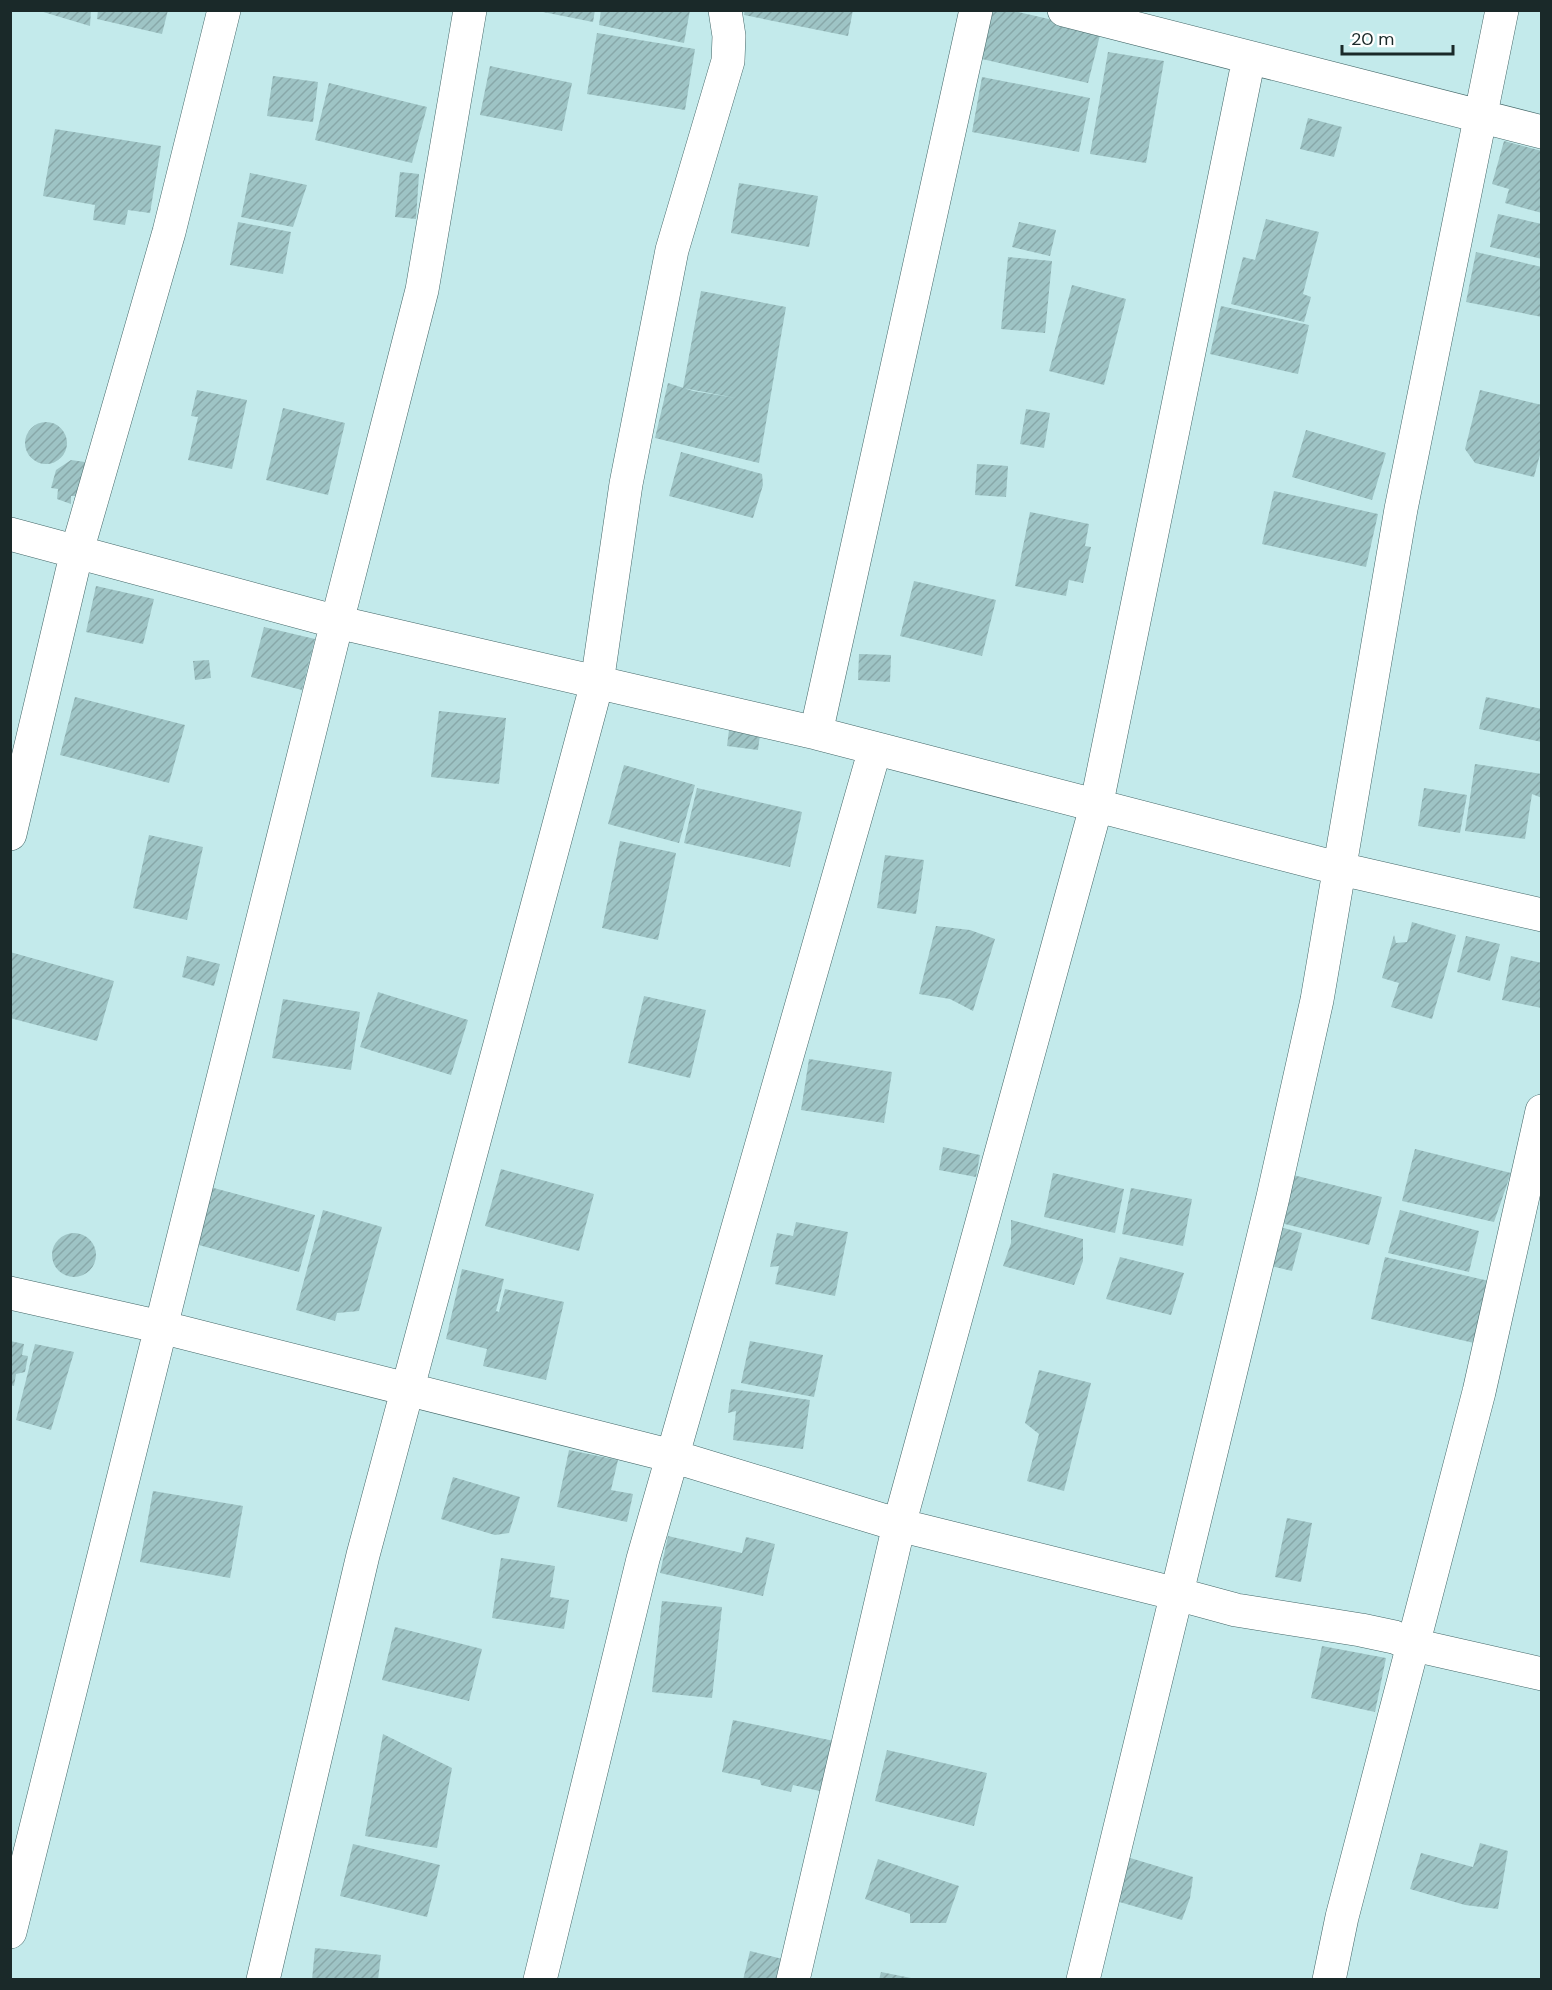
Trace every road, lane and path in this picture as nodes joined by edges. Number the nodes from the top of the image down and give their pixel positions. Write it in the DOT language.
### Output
graph roads {
  1 [pos="224,10"];
  2 [pos="470,10"];
  3 [pos="724,10"];
  4 [pos="976,10"];
  5 [pos="1064,10"];
  6 [pos="1502,10"];
  7 [pos="1249,58"];
  8 [pos="1481,118"];
  9 [pos="1542,132"];
  10 [pos="10,534"];
  11 [pos="77,551"];
  12 [pos="337,622"];
  13 [pos="597,683"];
  14 [pos="816,733"];
  15 [pos="875,749"];
  16 [pos="1096,807"];
  17 [pos="10,834"];
  18 [pos="1341,869"];
  19 [pos="1542,915"];
  20 [pos="1542,1111"];
  21 [pos="10,1293"];
  22 [pos="161,1327"];
  23 [pos="408,1389"];
  24 [pos="672,1456"];
  25 [pos="898,1525"];
  26 [pos="1177,1594"];
  27 [pos="1414,1645"];
  28 [pos="1542,1674"];
  29 [pos="10,1932"];
  30 [pos="263,1980"];
  31 [pos="540,1980"];
  32 [pos="793,1980"];
  33 [pos="1083,1980"];
  34 [pos="1329,1980"];
  1 -- 11 [label="street"];
  2 -- 12 [label="street"];
  3 -- 13 [label="street"];
  4 -- 14 [label="street"];
  5 -- 7 [label="street"];
  6 -- 8 [label="street"];
  7 -- 8 [label="street"];
  7 -- 16 [label="street"];
  8 -- 9 [label="street"];
  8 -- 18 [label="street"];
  10 -- 11 [label="street"];
  11 -- 12 [label="street"];
  11 -- 17 [label="street"];
  12 -- 13 [label="street"];
  12 -- 22 [label="street"];
  13 -- 14 [label="street"];
  13 -- 23 [label="street"];
  14 -- 15 [label="street"];
  15 -- 16 [label="street"];
  15 -- 24 [label="street"];
  16 -- 18 [label="street"];
  16 -- 25 [label="street"];
  18 -- 19 [label="street"];
  18 -- 26 [label="street"];
  20 -- 27 [label="street"];
  21 -- 22 [label="street"];
  22 -- 23 [label="street"];
  22 -- 29 [label="street"];
  23 -- 24 [label="street"];
  23 -- 30 [label="street"];
  24 -- 25 [label="street"];
  24 -- 31 [label="street"];
  25 -- 26 [label="street"];
  25 -- 32 [label="street"];
  26 -- 27 [label="street"];
  26 -- 33 [label="street"];
  27 -- 28 [label="street"];
  27 -- 34 [label="street"];
}
